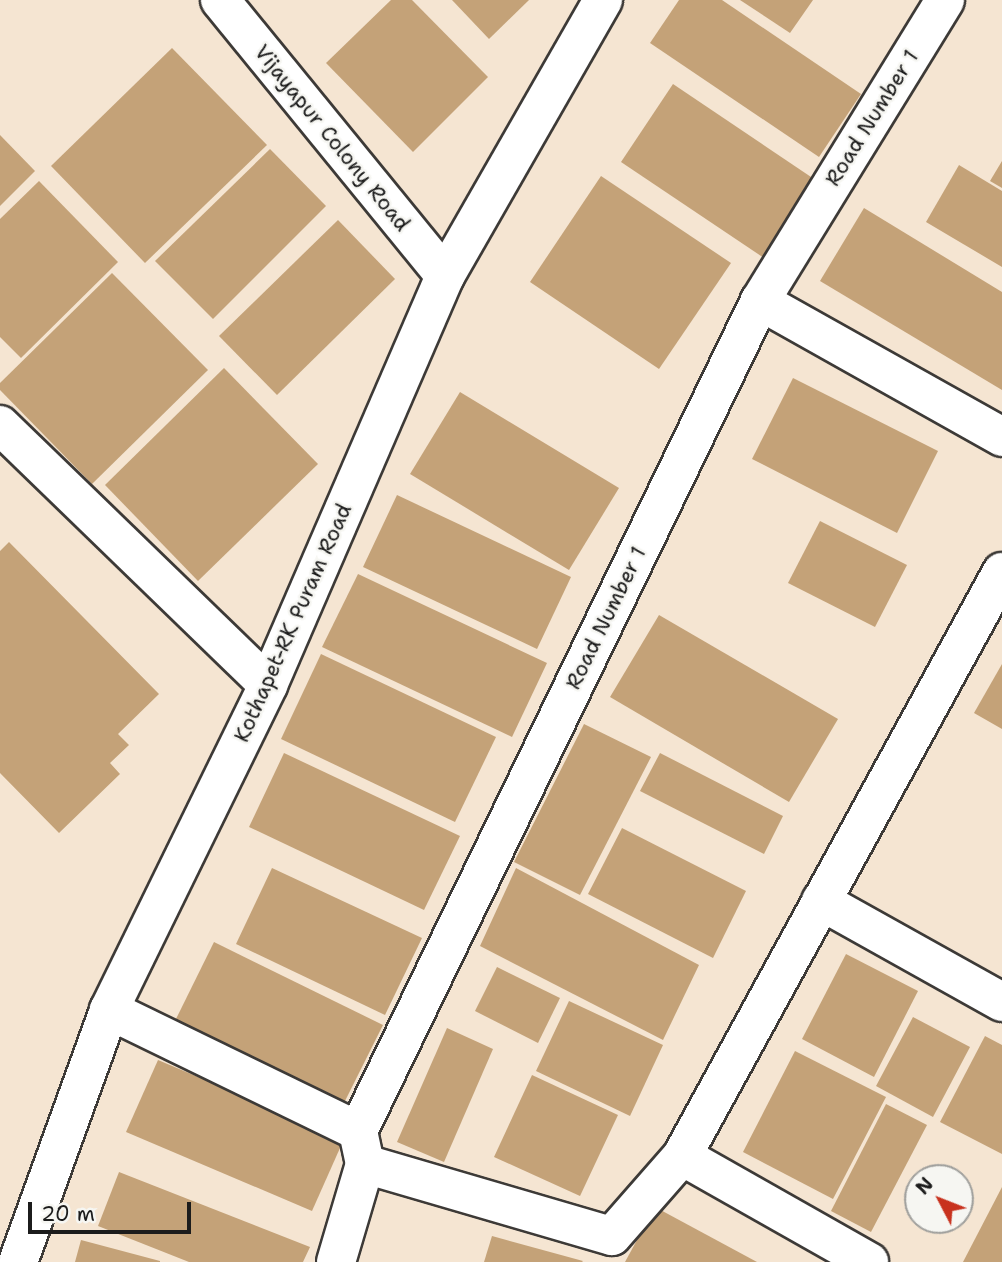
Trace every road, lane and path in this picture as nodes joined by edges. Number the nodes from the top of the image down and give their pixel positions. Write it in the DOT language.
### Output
graph roads {
  1 [pos="220,0"];
  2 [pos="603,0"];
  3 [pos="945,0"];
  4 [pos="444,276"];
  5 [pos="760,301"];
  6 [pos="0,425"];
  7 [pos="1002,437"];
  8 [pos="1002,572"];
  9 [pos="268,685"];
  10 [pos="821,901"];
  11 [pos="1002,1002"];
  12 [pos="109,1010"];
  13 [pos="362,1147"];
  14 [pos="682,1156"];
  15 [pos="18,1262"];
  16 [pos="336,1262"];
  17 [pos="869,1262"];
  1 -- 4 [label="street, Vijayapur Colony Road"];
  2 -- 4 [label="street, Kothapet-RK Puram Road"];
  3 -- 5 [label="street, Road Number 1"];
  4 -- 9 [label="street, Kothapet-RK Puram Road"];
  5 -- 7 [label="street"];
  5 -- 13 [label="street, Road Number 1"];
  6 -- 9 [label="street"];
  8 -- 10 [label="street"];
  9 -- 12 [label="street, Kothapet-RK Puram Road"];
  10 -- 11 [label="street"];
  10 -- 14 [label="street"];
  12 -- 13 [label="street"];
  12 -- 15 [label="street, Kothapet-RK Puram Road"];
  13 -- 14 [label="street"];
  13 -- 16 [label="street, Road Number 1"];
  14 -- 17 [label="street"];
}
